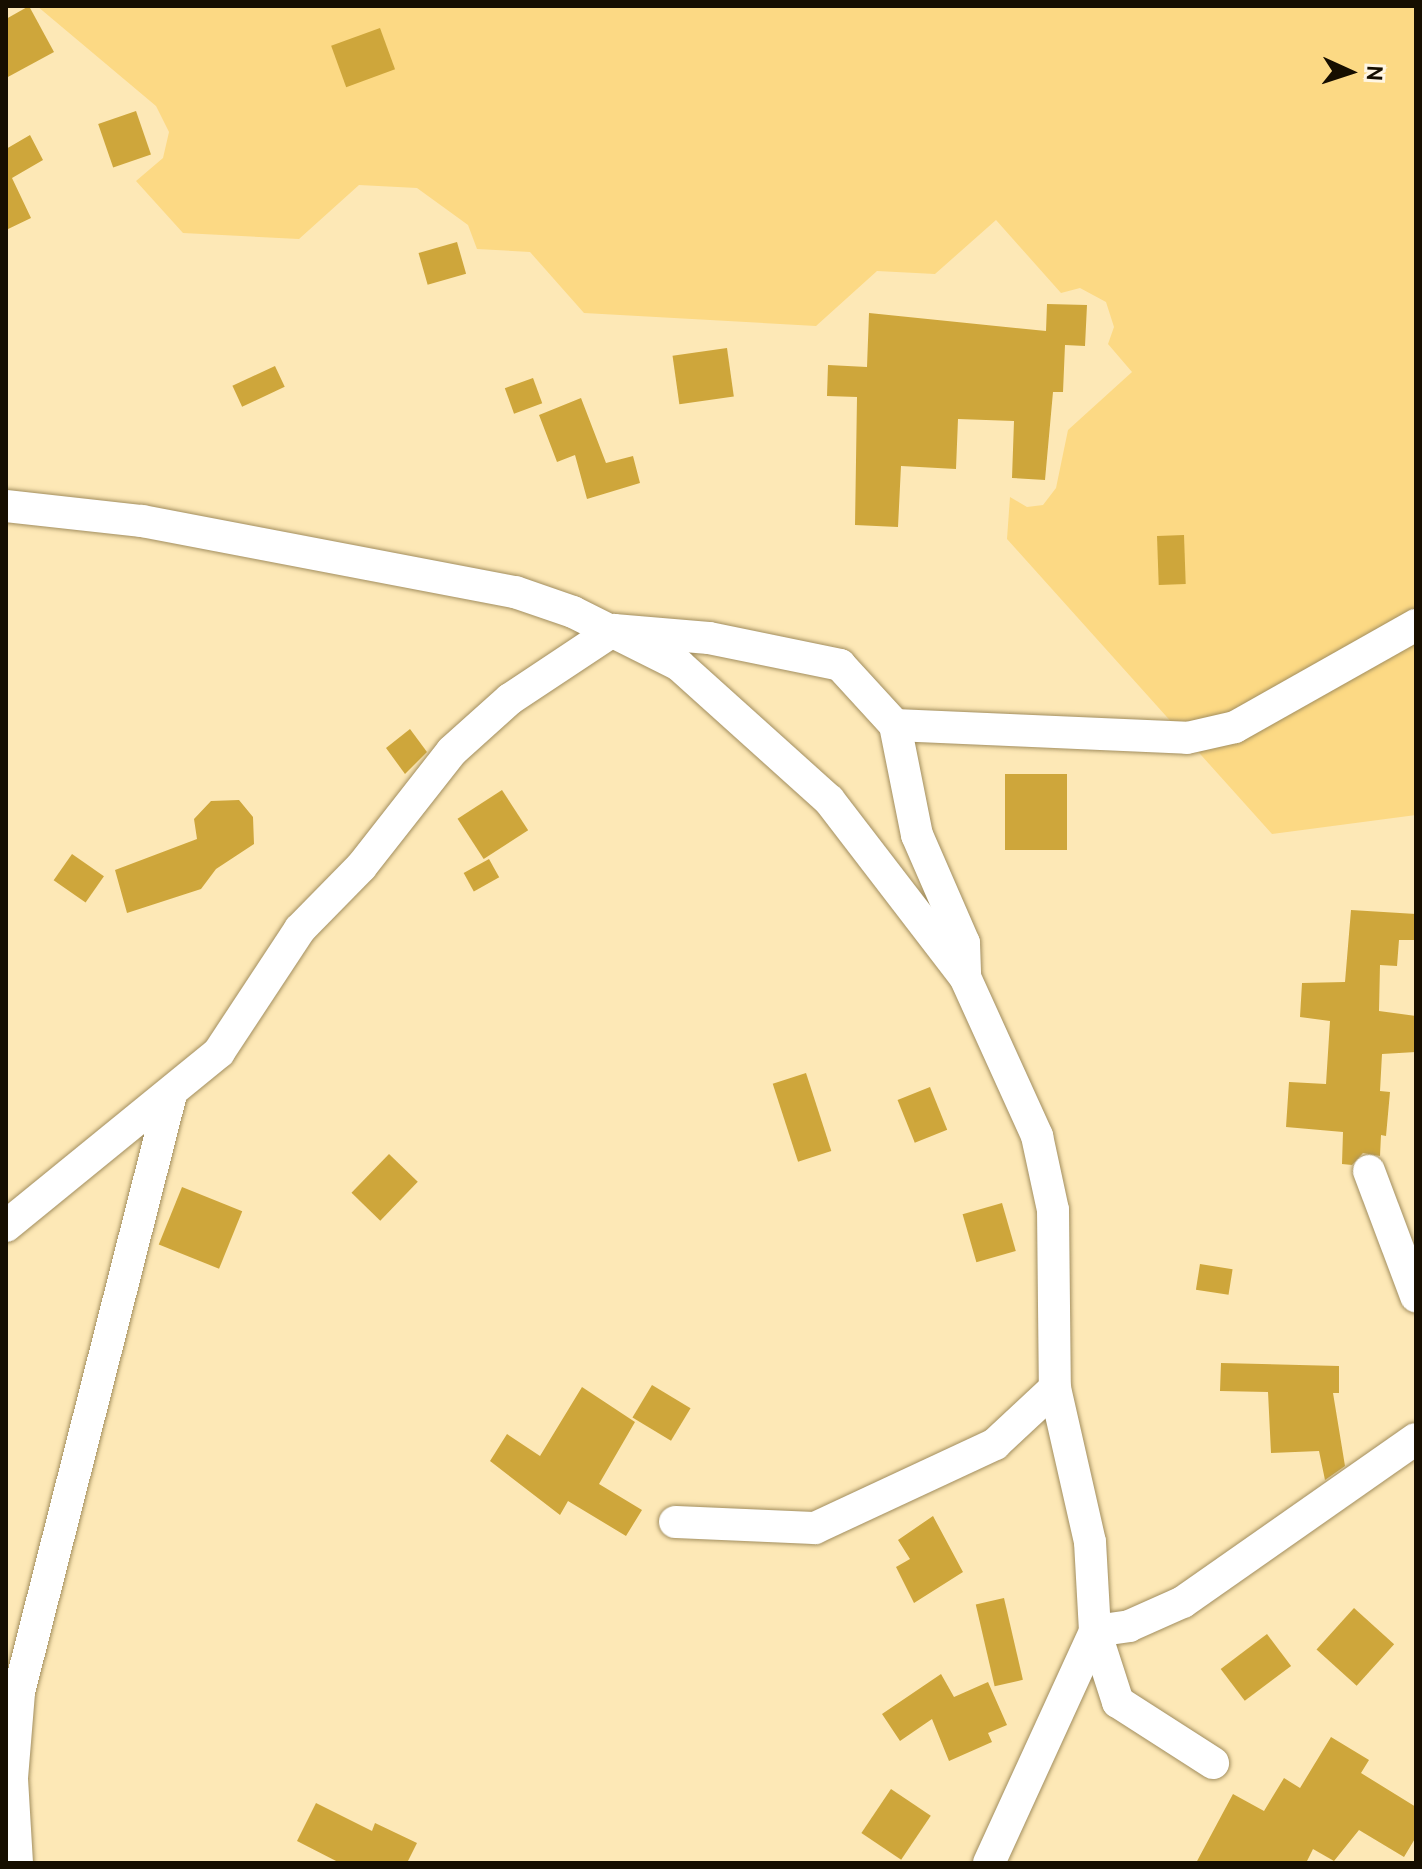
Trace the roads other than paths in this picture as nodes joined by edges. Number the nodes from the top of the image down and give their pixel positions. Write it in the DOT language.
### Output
graph roads {
  1 [pos="6,506"];
  2 [pos="1416,625"];
  3 [pos="614,630"];
  4 [pos="895,725"];
  5 [pos="965,977"];
  6 [pos="170,1098"];
  7 [pos="1369,1171"];
  8 [pos="6,1226"];
  9 [pos="1416,1296"];
  10 [pos="1055,1388"];
  11 [pos="1416,1439"];
  12 [pos="675,1522"];
  13 [pos="1095,1631"];
  14 [pos="1213,1763"];
  15 [pos="17,1863"];
  16 [pos="989,1863"];
  1 -- 3 [label="street"];
  2 -- 4 [label="street"];
  3 -- 4 [label="street"];
  3 -- 5 [label="street"];
  3 -- 6 [label="street"];
  4 -- 5 [label="street"];
  5 -- 10 [label="street"];
  6 -- 8 [label="street"];
  6 -- 15 [label="street"];
  7 -- 9 [label="street"];
  10 -- 12 [label="street"];
  10 -- 13 [label="street"];
  11 -- 13 [label="street"];
  13 -- 14 [label="street"];
  13 -- 16 [label="street"];
}
